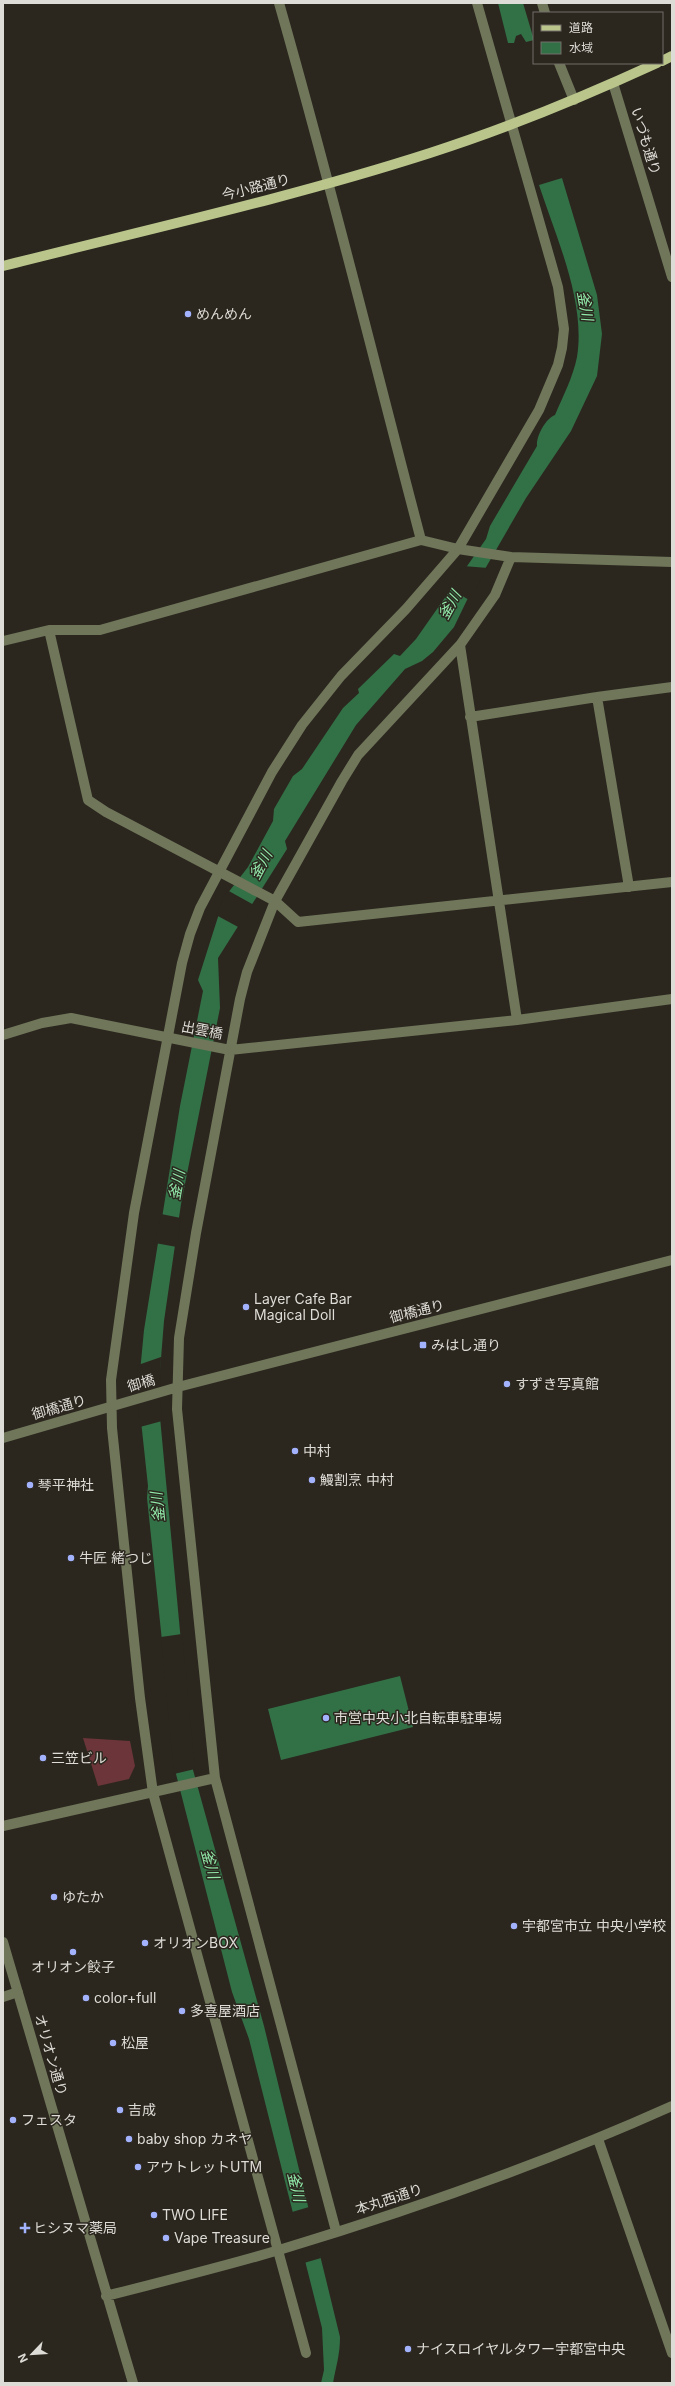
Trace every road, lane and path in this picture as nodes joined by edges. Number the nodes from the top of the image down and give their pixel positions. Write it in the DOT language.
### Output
graph roads {
  1 [pos="279,3"];
  2 [pos="477,3"];
  3 [pos="672,56"];
  4 [pos="663,60"];
  5 [pos="559,64"];
  6 [pos="655,64"];
  7 [pos="613,83"];
  8 [pos="570,102"];
  9 [pos="512,124"];
  10 [pos="329,183"];
  11 [pos="669,257"];
  12 [pos="3,266"];
  13 [pos="672,277"];
  14 [pos="421,540"];
  15 [pos="458,549"];
  16 [pos="511,557"];
  17 [pos="672,562"];
  18 [pos="49,630"];
  19 [pos="3,641"];
  20 [pos="460,645"];
  21 [pos="672,687"];
  22 [pos="597,697"];
  23 [pos="470,717"];
  24 [pos="219,872"];
  25 [pos="672,882"];
  26 [pos="629,887"];
  27 [pos="275,901"];
  28 [pos="498,902"];
  29 [pos="672,999"];
  30 [pos="517,1020"];
  31 [pos="3,1034"];
  32 [pos="169,1037"];
  33 [pos="230,1050"];
  34 [pos="672,1260"];
  35 [pos="173,1389"];
  36 [pos="127,1402"];
  37 [pos="111,1406"];
  38 [pos="3,1438"];
  39 [pos="210,1779"];
  40 [pos="153,1793"];
  41 [pos="3,1826"];
  42 [pos="3,1942"];
  43 [pos="18,1992"];
  44 [pos="3,1997"];
  45 [pos="672,2106"];
  46 [pos="598,2139"];
  47 [pos="336,2231"];
  48 [pos="278,2250"];
  49 [pos="106,2296"];
  50 [pos="306,2353"];
  51 [pos="672,2353"];
  52 [pos="133,2383"];
  1 -- 10 [label="street"];
  2 -- 9 [label="street"];
  3 -- 4 [label="main road"];
  5 -- 8 [label="street"];
  6 -- 7 [label="main road"];
  7 -- 8 [label="main road"];
  7 -- 11 [label="street, いづも通り"];
  8 -- 9 [label="main road, 今小路通り"];
  9 -- 10 [label="main road, 今小路通り"];
  9 -- 15 [label="street"];
  10 -- 12 [label="main road, 今小路通り"];
  10 -- 14 [label="street"];
  11 -- 13 [label="street, いづも通り"];
  14 -- 15 [label="street"];
  14 -- 18 [label="street"];
  15 -- 16 [label="street"];
  15 -- 24 [label="street"];
  16 -- 17 [label="street"];
  16 -- 20 [label="street"];
  18 -- 19 [label="street"];
  18 -- 24 [label="street"];
  20 -- 23 [label="street"];
  20 -- 27 [label="street"];
  21 -- 22 [label="street"];
  22 -- 23 [label="street"];
  22 -- 26 [label="street"];
  23 -- 28 [label="street"];
  24 -- 27 [label="street"];
  24 -- 32 [label="street"];
  25 -- 26 [label="street"];
  26 -- 28 [label="street"];
  27 -- 28 [label="street"];
  27 -- 33 [label="street"];
  28 -- 30 [label="street"];
  29 -- 30 [label="street, 出雲橋"];
  30 -- 33 [label="street, 出雲橋"];
  31 -- 32 [label="street, 出雲橋"];
  32 -- 33 [label="street, 出雲橋"];
  32 -- 37 [label="street"];
  33 -- 35 [label="street"];
  34 -- 35 [label="street, 御橋通り"];
  35 -- 36 [label="street, 御橋"];
  35 -- 39 [label="street"];
  36 -- 37 [label="street, 御橋通り"];
  37 -- 38 [label="street, 御橋通り"];
  37 -- 40 [label="street"];
  39 -- 40 [label="street"];
  39 -- 47 [label="street"];
  40 -- 41 [label="street"];
  40 -- 48 [label="street"];
  42 -- 43 [label="street, オリオン通り"];
  43 -- 44 [label="street"];
  43 -- 49 [label="street, オリオン通り"];
  45 -- 46 [label="street, 本丸西通り"];
  46 -- 47 [label="street, 本丸西通り"];
  46 -- 51 [label="street"];
  47 -- 48 [label="street, 本丸西通り"];
  48 -- 49 [label="street, 本丸西通り"];
  48 -- 50 [label="street"];
  49 -- 52 [label="street, オリオン通り"];
}
